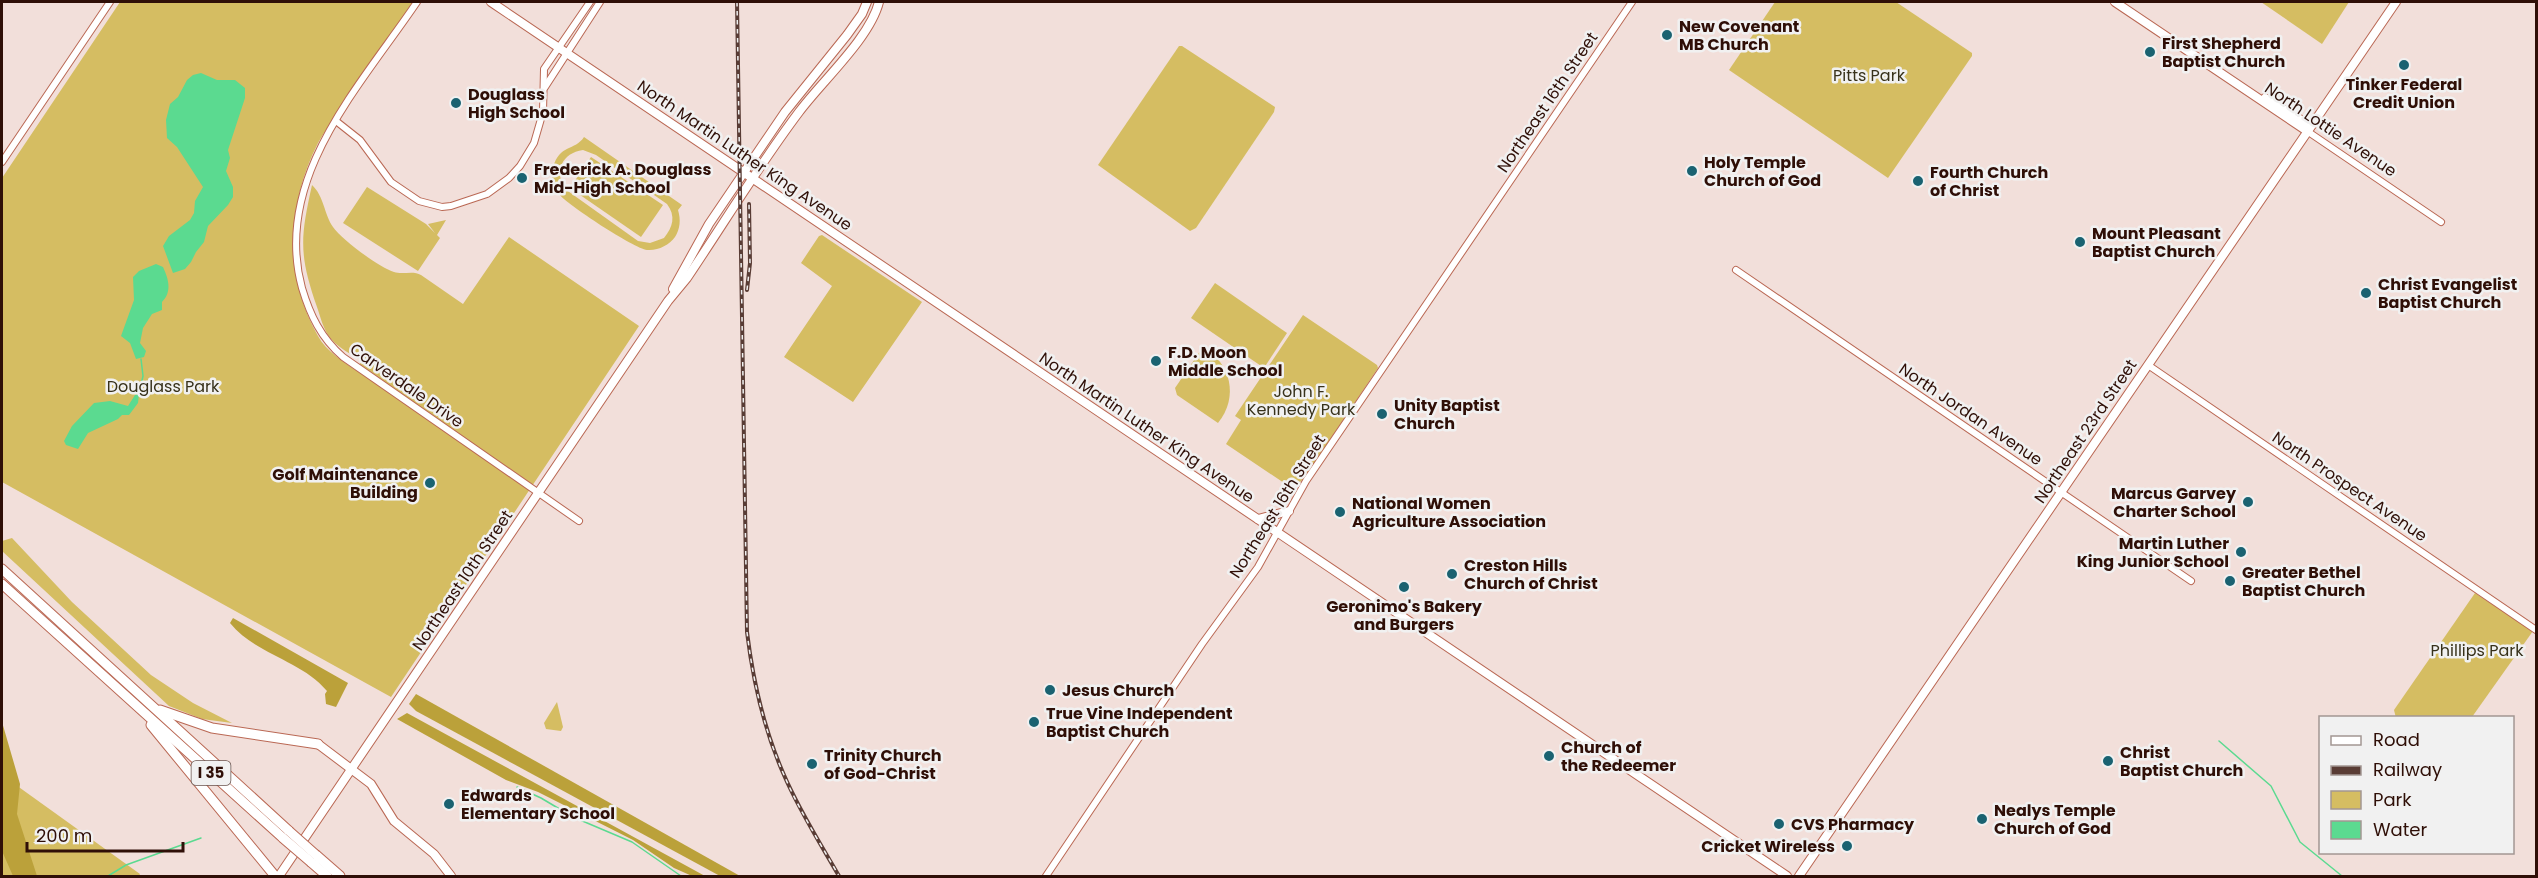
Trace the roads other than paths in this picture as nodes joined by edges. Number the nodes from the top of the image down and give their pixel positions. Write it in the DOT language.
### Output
graph roads {
  1 [pos="110,2"];
  2 [pos="417,2"];
  3 [pos="491,2"];
  4 [pos="590,2"];
  5 [pos="600,2"];
  6 [pos="867,2"];
  7 [pos="879,2"];
  8 [pos="1632,2"];
  9 [pos="2115,2"];
  10 [pos="2122,2"];
  11 [pos="2396,2"];
  12 [pos="562,50"];
  13 [pos="336,121"];
  14 [pos="2309,128"];
  15 [pos="2,162"];
  16 [pos="744,173"];
  17 [pos="753,179"];
  18 [pos="2441,222"];
  19 [pos="1736,270"];
  20 [pos="668,301"];
  21 [pos="2148,365"];
  22 [pos="2061,492"];
  23 [pos="539,493"];
  24 [pos="1289,511"];
  25 [pos="1258,519"];
  26 [pos="579,521"];
  27 [pos="1277,532"];
  28 [pos="2,569"];
  29 [pos="2191,582"];
  30 [pos="2,584"];
  31 [pos="2536,630"];
  32 [pos="139,708"];
  33 [pos="155,709"];
  34 [pos="318,744"];
  35 [pos="352,768"];
  36 [pos="286,834"];
  37 [pos="314,859"];
  38 [pos="277,876"];
  39 [pos="327,876"];
  40 [pos="340,876"];
  41 [pos="452,876"];
  42 [pos="1046,876"];
  43 [pos="1787,876"];
  44 [pos="1799,876"];
  1 -- 15 [label="street"];
  2 -- 13 [label="street, Carverdale Drive"];
  3 -- 12 [label="main road, North Martin Luther King Avenue"];
  4 -- 12 [label="street"];
  5 -- 12 [label="street"];
  6 -- 16 [label="main road, Northeast 10th Street"];
  7 -- 17 [label="main road, Northeast 10th Street"];
  8 -- 24 [label="street, Northeast 16th Street"];
  9 -- 14 [label="main road, North Lottie Avenue"];
  10 -- 14 [label="main road, North Lottie Avenue"];
  11 -- 14 [label="main road, Northeast 23rd Street"];
  12 -- 13 [label="street"];
  12 -- 16 [label="main road, North Martin Luther King Avenue"];
  13 -- 23 [label="street, Carverdale Drive"];
  14 -- 18 [label="street, North Lottie Avenue"];
  14 -- 21 [label="main road, Northeast 23rd Street"];
  16 -- 17 [label="main road, North Martin Luther King Avenue"];
  16 -- 20 [label="main road, Northeast 10th Street"];
  17 -- 20 [label="main road, Northeast 10th Street"];
  17 -- 25 [label="main road, North Martin Luther King Avenue"];
  19 -- 22 [label="street, North Jordan Avenue"];
  20 -- 23 [label="main road, Northeast 10th Street"];
  21 -- 22 [label="main road, Northeast 23rd Street"];
  21 -- 31 [label="street, North Prospect Avenue"];
  22 -- 29 [label="street, North Jordan Avenue"];
  22 -- 44 [label="main road, Northeast 23rd Street"];
  23 -- 26 [label="street, Carverdale Drive"];
  23 -- 35 [label="main road, Northeast 10th Street"];
  24 -- 25 [label="main road"];
  24 -- 27 [label="street, Northeast 16th Street"];
  25 -- 27 [label="main road, North Martin Luther King Avenue"];
  27 -- 42 [label="street, Northeast 16th Street"];
  27 -- 43 [label="main road, North Martin Luther King Avenue"];
  28 -- 33 [label="highway, I 35"];
  30 -- 32 [label="highway, I 35"];
  32 -- 36 [label="highway, I 35"];
  32 -- 38 [label="highway"];
  33 -- 34 [label="highway"];
  33 -- 36 [label="highway, I 35"];
  34 -- 35 [label="main road"];
  35 -- 38 [label="main road, Northeast 10th Street"];
  35 -- 41 [label="main road"];
  36 -- 37 [label="highway, I 35, bridge"];
  37 -- 39 [label="highway, I 35"];
  37 -- 40 [label="highway, I 35"];
}
